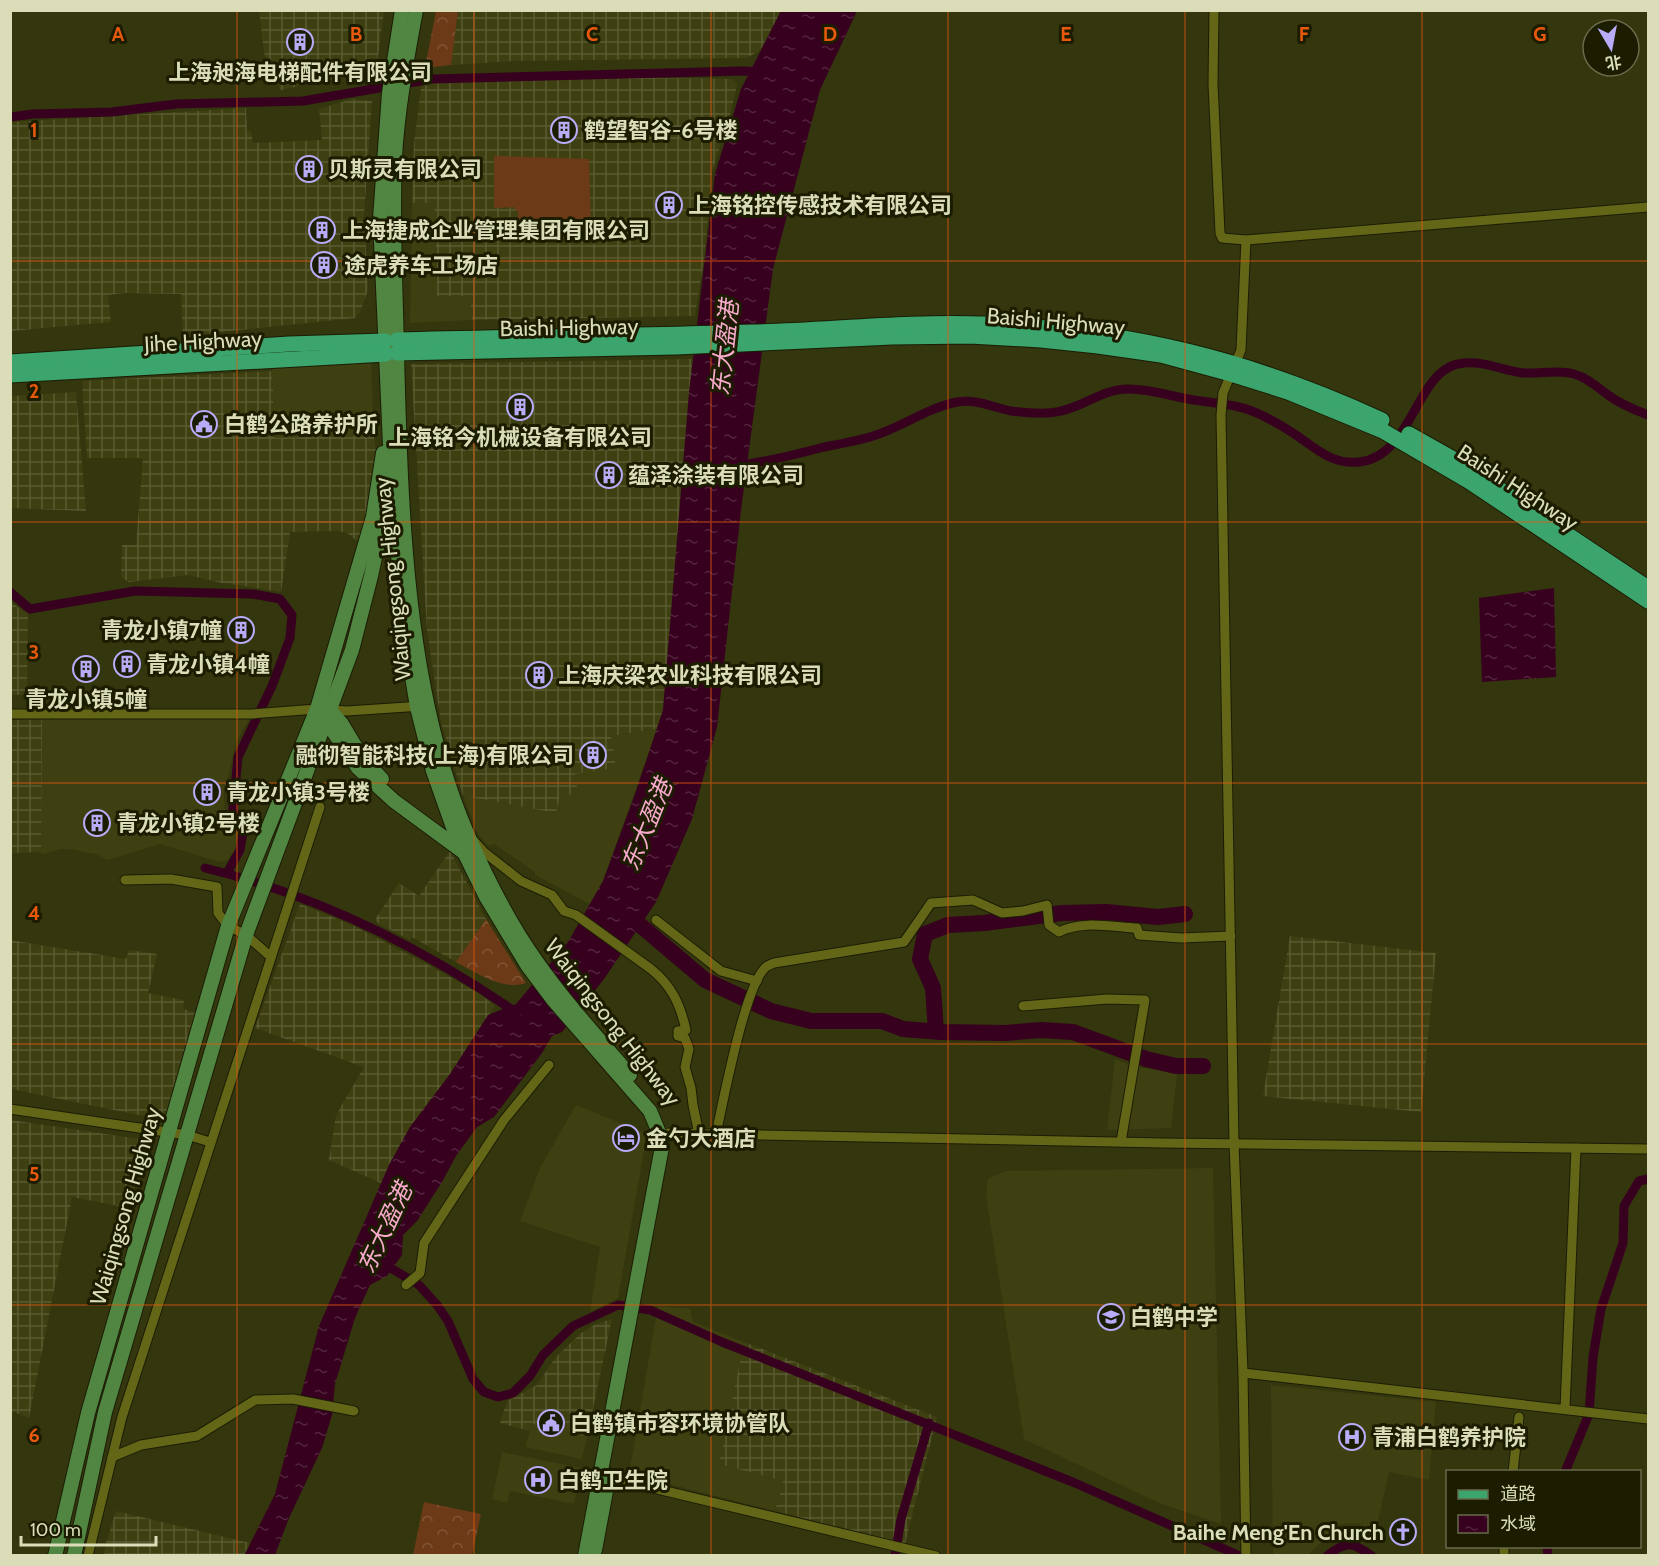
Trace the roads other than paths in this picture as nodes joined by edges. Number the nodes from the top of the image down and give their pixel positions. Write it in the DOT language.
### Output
graph roads {
  1 [pos="402,10"];
  2 [pos="416,10"];
  3 [pos="1214,10"];
  4 [pos="401,58"];
  5 [pos="1648,207"];
  6 [pos="1246,240"];
  7 [pos="391,347"];
  8 [pos="10,362"];
  9 [pos="1233,368"];
  10 [pos="10,375"];
  11 [pos="393,423"];
  12 [pos="1419,445"];
  13 [pos="391,475"];
  14 [pos="1648,588"];
  15 [pos="1648,601"];
  16 [pos="422,706"];
  17 [pos="10,714"];
  18 [pos="325,714"];
  19 [pos="320,807"];
  20 [pos="462,835"];
  21 [pos="470,852"];
  22 [pos="124,880"];
  23 [pos="656,920"];
  24 [pos="228,926"];
  25 [pos="246,935"];
  26 [pos="1231,936"];
  27 [pos="271,957"];
  28 [pos="755,986"];
  29 [pos="1023,1006"];
  30 [pos="549,1065"];
  31 [pos="10,1109"];
  32 [pos="168,1134"];
  33 [pos="665,1134"];
  34 [pos="699,1134"];
  35 [pos="716,1134"];
  36 [pos="187,1135"];
  37 [pos="210,1142"];
  38 [pos="1121,1142"];
  39 [pos="1234,1143"];
  40 [pos="1576,1148"];
  41 [pos="1648,1149"];
  42 [pos="406,1286"];
  43 [pos="1243,1373"];
  44 [pos="1567,1409"];
  45 [pos="354,1411"];
  46 [pos="1519,1417"];
  47 [pos="1648,1419"];
  48 [pos="114,1452"];
  49 [pos="1513,1470"];
  50 [pos="604,1477"];
  51 [pos="55,1556"];
  52 [pos="74,1556"];
  53 [pos="88,1556"];
  54 [pos="585,1556"];
  55 [pos="594,1556"];
  56 [pos="936,1556"];
  57 [pos="1246,1556"];
  1 -- 4 [label="main road, Waiqingsong Highway"];
  2 -- 4 [label="main road, Waiqingsong Highway"];
  3 -- 6 [label="street"];
  4 -- 7 [label="main road, Waiqingsong Highway"];
  5 -- 6 [label="street"];
  6 -- 9 [label="street"];
  7 -- 8 [label="main road, Jihe Highway"];
  7 -- 9 [label="main road, Baishi Highway"];
  7 -- 10 [label="main road, Jihe Highway"];
  7 -- 11 [label="main road, Waiqingsong Highway"];
  9 -- 12 [label="main road, Baishi Highway"];
  9 -- 26 [label="street"];
  11 -- 13 [label="main road, Waiqingsong Highway"];
  11 -- 16 [label="main road, Waiqingsong Highway"];
  11 -- 18 [label="main road, Waiqingsong Highway"];
  12 -- 14 [label="main road, Baishi Highway"];
  12 -- 15 [label="main road, Baishi Highway"];
  13 -- 16 [label="main road, Waiqingsong Highway"];
  13 -- 18 [label="main road, Waiqingsong Highway"];
  16 -- 18 [label="street"];
  16 -- 20 [label="main road, Waiqingsong Highway"];
  17 -- 18 [label="street"];
  18 -- 20 [label="main road"];
  18 -- 21 [label="main road"];
  18 -- 24 [label="main road, Waiqingsong Highway"];
  18 -- 25 [label="main road, Waiqingsong Highway"];
  19 -- 27 [label="street"];
  20 -- 21 [label="main road, Waiqingsong Highway"];
  20 -- 34 [label="street"];
  21 -- 33 [label="main road, Waiqingsong Highway"];
  22 -- 24 [label="street"];
  23 -- 28 [label="street"];
  24 -- 25 [label="street"];
  24 -- 32 [label="main road, Waiqingsong Highway"];
  25 -- 27 [label="street"];
  25 -- 36 [label="main road, Waiqingsong Highway"];
  26 -- 28 [label="street"];
  26 -- 39 [label="street"];
  27 -- 37 [label="street"];
  28 -- 35 [label="street"];
  29 -- 38 [label="street"];
  30 -- 42 [label="street"];
  31 -- 32 [label="street"];
  32 -- 36 [label="street"];
  32 -- 51 [label="main road, Waiqingsong Highway"];
  33 -- 34 [label="street"];
  33 -- 50 [label="main road, Waiqingsong Highway"];
  34 -- 35 [label="street"];
  35 -- 38 [label="street"];
  36 -- 37 [label="street"];
  36 -- 52 [label="main road, Waiqingsong Highway"];
  37 -- 48 [label="street"];
  38 -- 39 [label="street"];
  39 -- 40 [label="street"];
  39 -- 43 [label="street"];
  40 -- 41 [label="street"];
  40 -- 44 [label="street"];
  43 -- 44 [label="street"];
  43 -- 57 [label="street"];
  44 -- 47 [label="street"];
  45 -- 48 [label="street"];
  46 -- 49 [label="street"];
  48 -- 53 [label="street"];
  50 -- 54 [label="main road, Waiqingsong Highway"];
  50 -- 55 [label="main road, Waiqingsong Highway"];
  50 -- 56 [label="street"];
}
